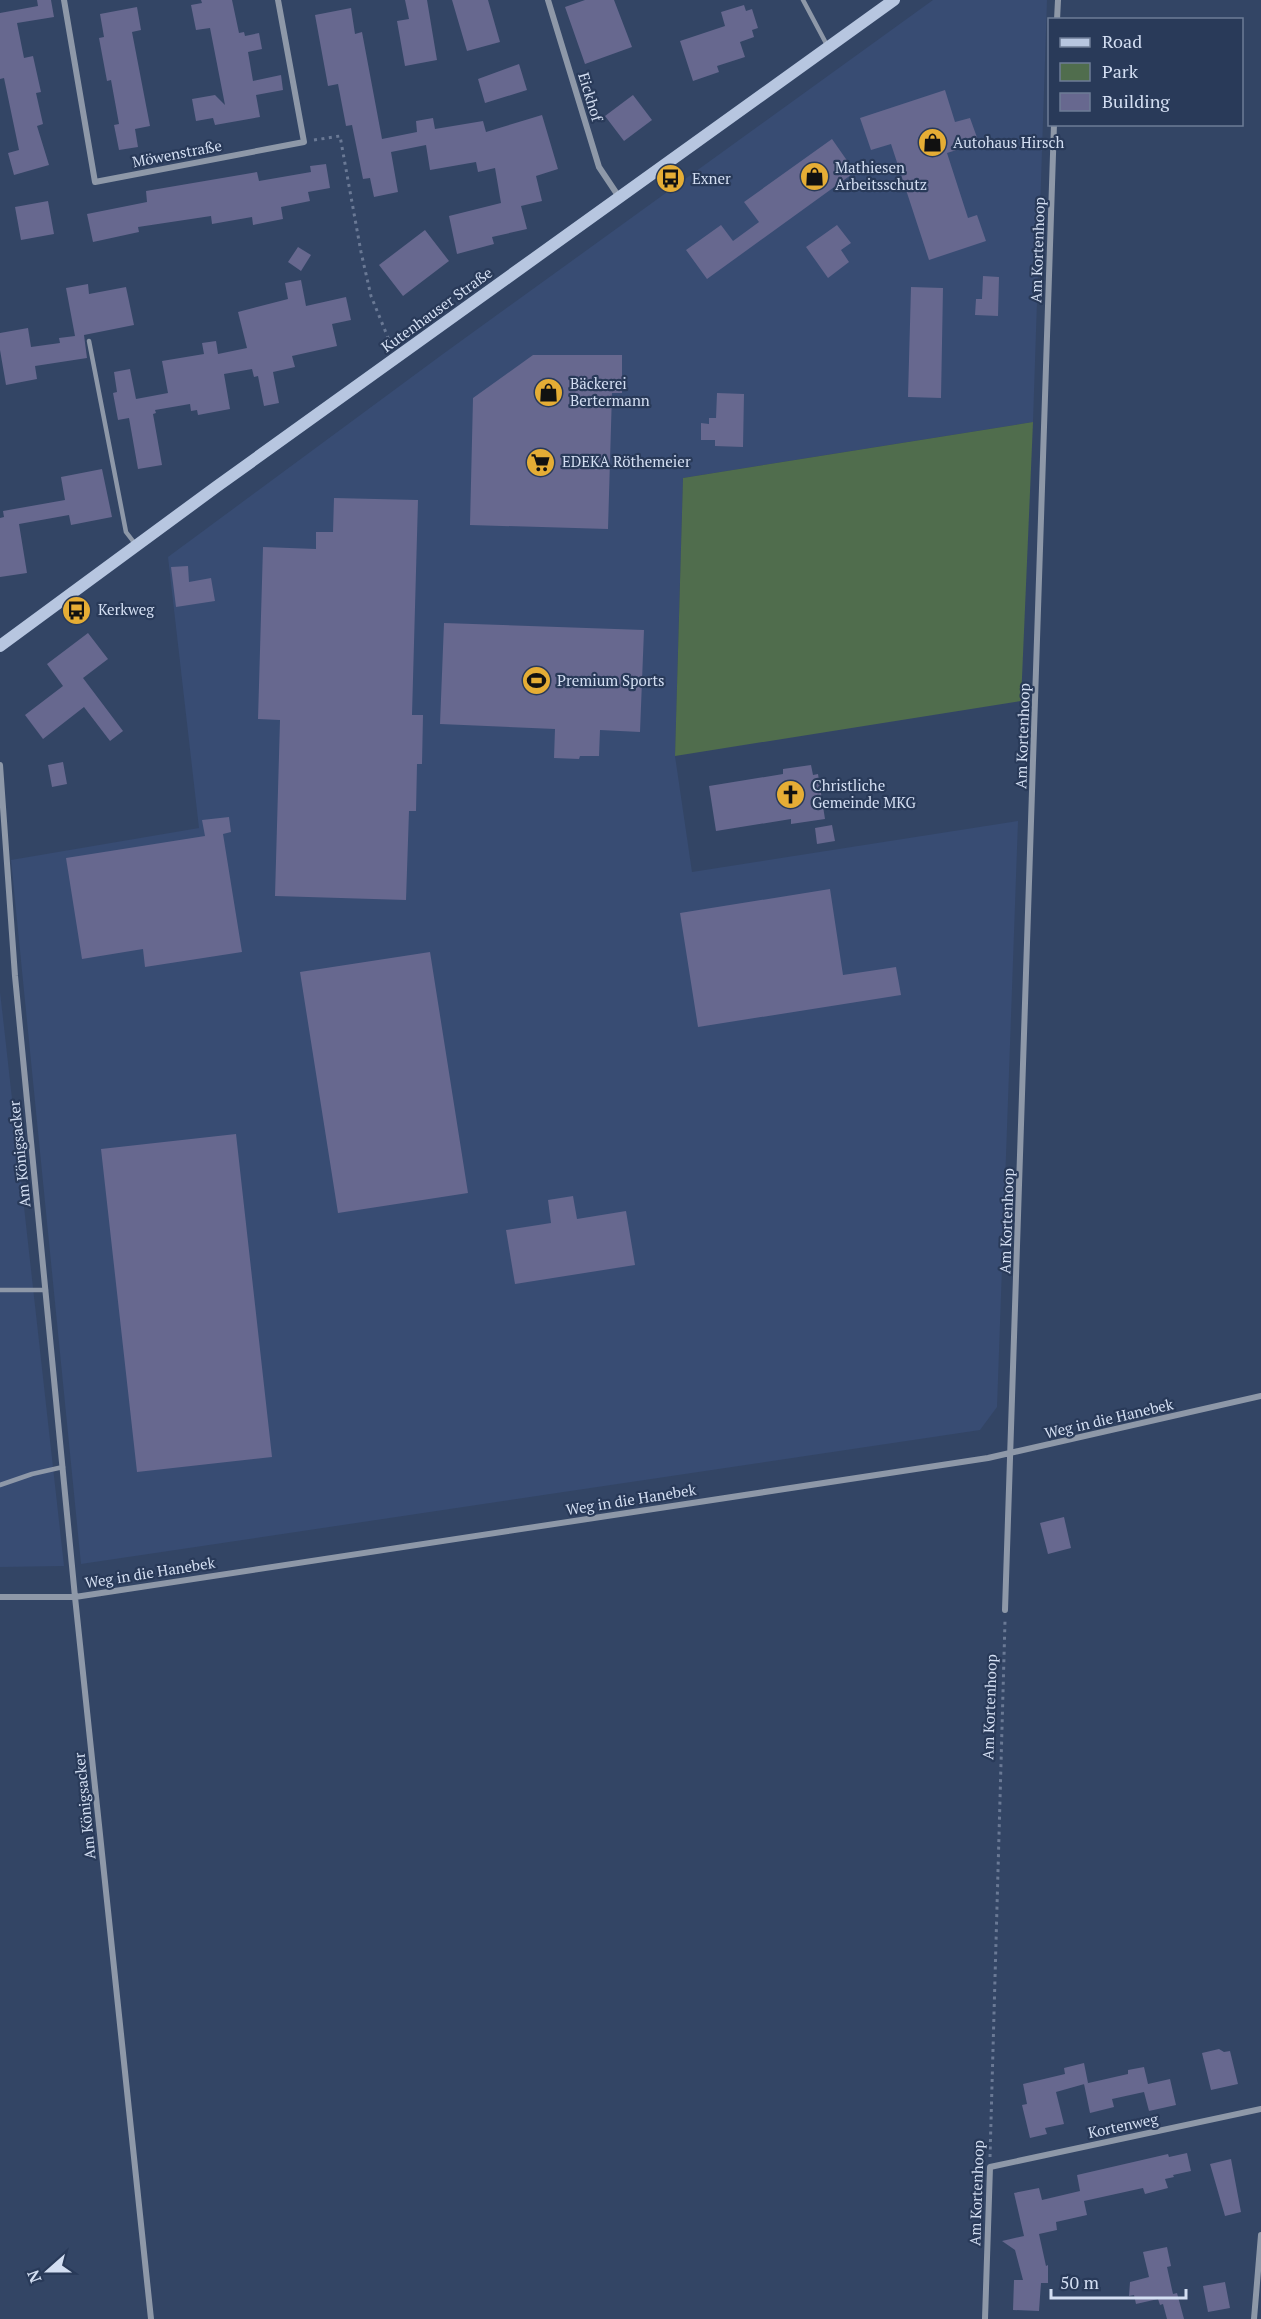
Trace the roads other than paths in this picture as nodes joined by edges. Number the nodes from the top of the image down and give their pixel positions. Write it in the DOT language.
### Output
graph roads {
  1 [pos="64,0"];
  2 [pos="278,0"];
  3 [pos="548,0"];
  4 [pos="803,0"];
  5 [pos="894,0"];
  6 [pos="1058,0"];
  7 [pos="1057,18"];
  8 [pos="828,47"];
  9 [pos="1054,126"];
  10 [pos="619,197"];
  11 [pos="89,341"];
  12 [pos="137,547"];
  13 [pos="0,646"];
  14 [pos="0,765"];
  15 [pos="0,1290"];
  16 [pos="46,1290"];
  17 [pos="1261,1396"];
  18 [pos="1012,1453"];
  19 [pos="63,1467"];
  20 [pos="0,1485"];
  21 [pos="0,1597"];
  22 [pos="75,1597"];
  23 [pos="1005,1610"];
  24 [pos="1261,2109"];
  25 [pos="990,2167"];
  26 [pos="1261,2235"];
  27 [pos="151,2319"];
  28 [pos="985,2319"];
  29 [pos="1254,2319"];
  1 -- 2 [label="street, Möwenstraße"];
  3 -- 10 [label="street, Eickhof"];
  4 -- 8 [label="lane"];
  5 -- 8 [label="street, Kutenhauser Straße"];
  6 -- 7 [label="street"];
  8 -- 10 [label="street, Kutenhauser Straße"];
  9 -- 18 [label="street, Am Kortenhoop"];
  10 -- 12 [label="street, Kutenhauser Straße"];
  11 -- 12 [label="lane"];
  12 -- 13 [label="street, Kutenhauser Straße"];
  14 -- 16 [label="street, Am Königsacker"];
  15 -- 16 [label="lane"];
  16 -- 19 [label="street, Am Königsacker"];
  17 -- 18 [label="street, Weg in die Hanebek"];
  18 -- 22 [label="street, Weg in die Hanebek"];
  18 -- 23 [label="street, Am Kortenhoop"];
  19 -- 20 [label="lane"];
  19 -- 22 [label="street, Am Königsacker"];
  21 -- 22 [label="street, Weg in die Hanebek"];
  22 -- 27 [label="street, Am Königsacker"];
  24 -- 25 [label="street, Kortenweg"];
  25 -- 28 [label="street, Am Kortenhoop"];
  26 -- 29 [label="street"];
}
